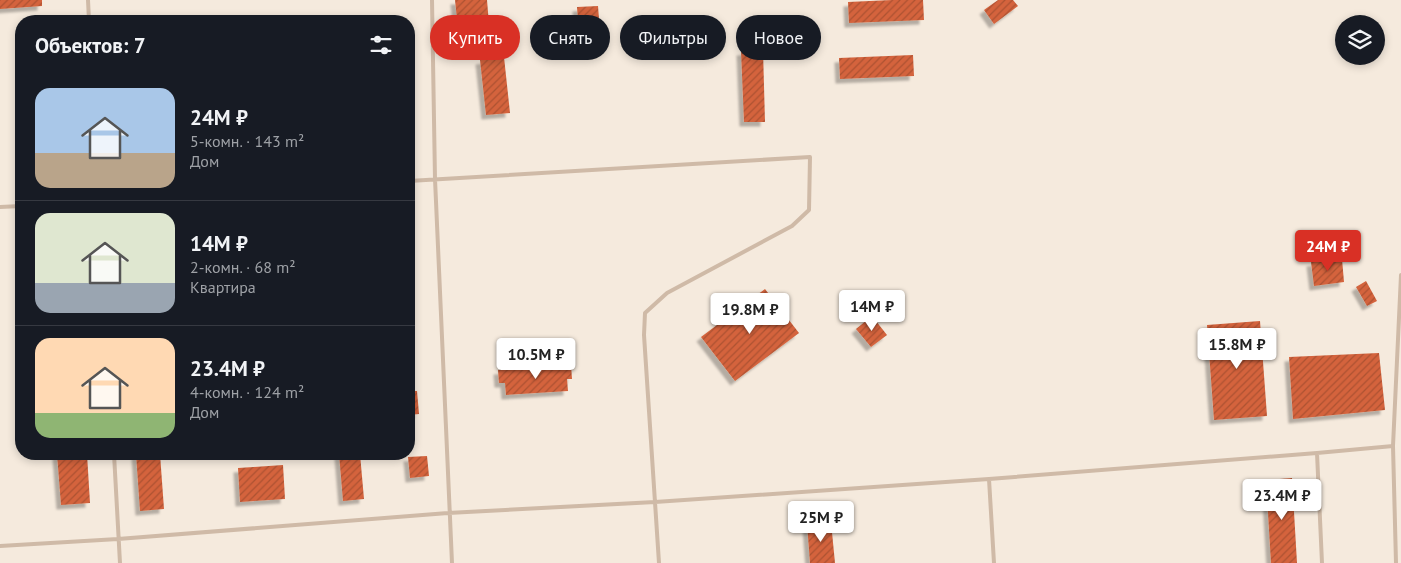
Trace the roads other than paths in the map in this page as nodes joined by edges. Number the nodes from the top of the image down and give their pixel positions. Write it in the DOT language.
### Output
graph roads {
  1 [pos="88,0"];
  2 [pos="432,0"];
  3 [pos="89,15"];
  4 [pos="435,179"];
  5 [pos="415,181"];
  6 [pos="15,206"];
  7 [pos="0,207"];
  8 [pos="1401,275"];
  9 [pos="1393,446"];
  10 [pos="1317,453"];
  11 [pos="114,460"];
  12 [pos="989,479"];
  13 [pos="655,502"];
  14 [pos="448,513"];
  15 [pos="118,539"];
  16 [pos="0,546"];
  17 [pos="120,563"];
  18 [pos="452,563"];
  19 [pos="659,563"];
  20 [pos="994,563"];
  21 [pos="1322,563"];
  22 [pos="1396,563"];
  1 -- 3 [label="lane"];
  2 -- 4 [label="lane"];
  4 -- 5 [label="lane"];
  4 -- 13 [label="lane"];
  4 -- 14 [label="lane"];
  6 -- 7 [label="lane"];
  8 -- 9 [label="lane"];
  9 -- 10 [label="lane"];
  9 -- 22 [label="lane"];
  10 -- 12 [label="lane"];
  10 -- 21 [label="lane"];
  11 -- 15 [label="lane"];
  12 -- 13 [label="lane"];
  12 -- 20 [label="lane"];
  13 -- 14 [label="lane"];
  13 -- 19 [label="lane"];
  14 -- 15 [label="lane"];
  14 -- 18 [label="lane"];
  15 -- 16 [label="lane"];
  15 -- 17 [label="lane"];
}
